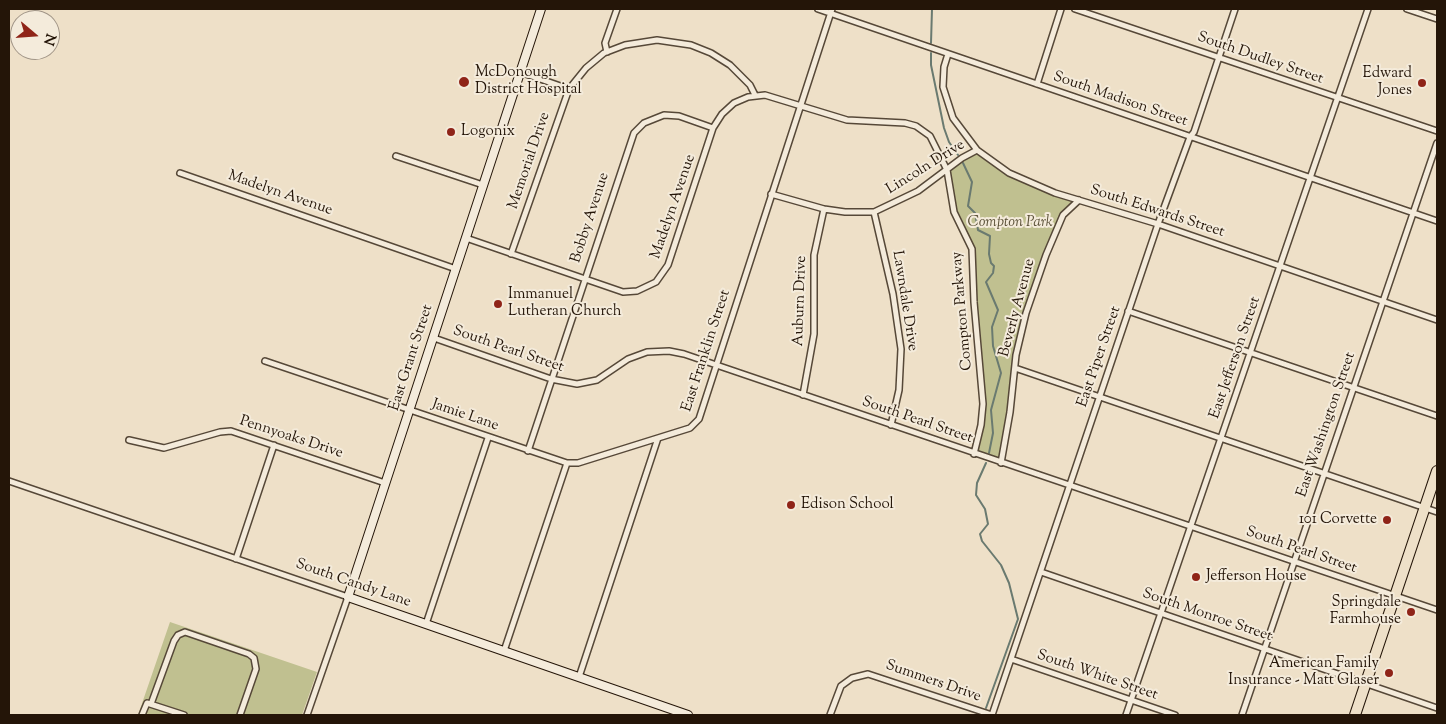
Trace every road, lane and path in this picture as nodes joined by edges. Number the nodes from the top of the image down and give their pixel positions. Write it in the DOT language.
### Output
graph roads {
  1 [pos="541,9"];
  2 [pos="617,9"];
  3 [pos="818,9"];
  4 [pos="1061,9"];
  5 [pos="1075,9"];
  6 [pos="1235,9"];
  7 [pos="1368,9"];
  8 [pos="1407,9"];
  9 [pos="832,11"];
  10 [pos="1437,19"];
  11 [pos="607,52"];
  12 [pos="948,54"];
  13 [pos="1219,59"];
  14 [pos="520,72"];
  15 [pos="1037,84"];
  16 [pos="568,89"];
  17 [pos="755,96"];
  18 [pos="1337,99"];
  19 [pos="799,106"];
  20 [pos="713,128"];
  21 [pos="1437,131"];
  22 [pos="1190,137"];
  23 [pos="1437,143"];
  24 [pos="977,150"];
  25 [pos="396,156"];
  26 [pos="947,170"];
  27 [pos="180,173"];
  28 [pos="1310,178"];
  29 [pos="483,185"];
  30 [pos="771,194"];
  31 [pos="1079,200"];
  32 [pos="824,209"];
  33 [pos="874,212"];
  34 [pos="1413,213"];
  35 [pos="1437,221"];
  36 [pos="1158,224"];
  37 [pos="466,238"];
  38 [pos="512,254"];
  39 [pos="1281,266"];
  40 [pos="456,269"];
  41 [pos="584,280"];
  42 [pos="1382,301"];
  43 [pos="1128,311"];
  44 [pos="1437,320"];
  45 [pos="434,338"];
  46 [pos="1251,353"];
  47 [pos="265,361"];
  48 [pos="716,365"];
  49 [pos="1015,368"];
  50 [pos="551,379"];
  51 [pos="1353,388"];
  52 [pos="803,395"];
  53 [pos="1099,396"];
  54 [pos="410,410"];
  55 [pos="1437,416"];
  56 [pos="891,425"];
  57 [pos="488,438"];
  58 [pos="658,438"];
  59 [pos="1222,439"];
  60 [pos="129,440"];
  61 [pos="274,445"];
  62 [pos="528,451"];
  63 [pos="974,454"];
  64 [pos="567,463"];
  65 [pos="1000,463"];
  66 [pos="1437,472"];
  67 [pos="1323,474"];
  68 [pos="9,481"];
  69 [pos="385,483"];
  70 [pos="1069,487"];
  71 [pos="1425,508"];
  72 [pos="1437,512"];
  73 [pos="1191,527"];
  74 [pos="236,559"];
  75 [pos="1294,561"];
  76 [pos="1041,572"];
  77 [pos="1395,596"];
  78 [pos="348,597"];
  79 [pos="1437,610"];
  80 [pos="1161,613"];
  81 [pos="426,624"];
  82 [pos="1265,649"];
  83 [pos="504,651"];
  84 [pos="1011,659"];
  85 [pos="579,678"];
  86 [pos="1366,683"];
  87 [pos="1131,700"];
  88 [pos="151,704"];
  89 [pos="1437,708"];
  90 [pos="142,715"];
  91 [pos="184,715"];
  92 [pos="240,715"];
  93 [pos="307,715"];
  94 [pos="688,715"];
  95 [pos="830,715"];
  96 [pos="992,715"];
  97 [pos="1126,715"];
  98 [pos="1175,715"];
  99 [pos="1242,715"];
  100 [pos="1355,715"];
  1 -- 14 [label="main road, East Grant Street"];
  2 -- 11 [label="street"];
  3 -- 9 [label="street, South Madison Street"];
  4 -- 15 [label="street"];
  5 -- 13 [label="street, South Dudley Street"];
  6 -- 13 [label="street, East Piper Street"];
  7 -- 18 [label="street, East Jefferson Street"];
  8 -- 10 [label="street"];
  9 -- 12 [label="street, South Madison Street"];
  9 -- 19 [label="street, East Franklin Street"];
  11 -- 16 [label="street, Memorial Drive"];
  11 -- 17 [label="street, Memorial Drive"];
  12 -- 15 [label="street, South Madison Street"];
  12 -- 24 [label="street, South Edwards Street"];
  13 -- 18 [label="street, South Dudley Street"];
  13 -- 22 [label="street, East Piper Street"];
  14 -- 16 [label="street"];
  14 -- 29 [label="main road, East Grant Street"];
  15 -- 22 [label="street, South Madison Street"];
  16 -- 38 [label="street, Memorial Drive"];
  17 -- 19 [label="street, Madelyn Avenue"];
  17 -- 20 [label="street, Madelyn Avenue"];
  18 -- 21 [label="street, South Dudley Street"];
  18 -- 28 [label="street, East Jefferson Street"];
  19 -- 26 [label="street"];
  19 -- 30 [label="street, East Franklin Street"];
  20 -- 41 [label="street, Madelyn Avenue"];
  20 -- 41 [label="street, Bobby Avenue"];
  22 -- 28 [label="street, South Madison Street"];
  22 -- 36 [label="street, East Piper Street"];
  23 -- 34 [label="street, East Washington Street"];
  24 -- 26 [label="street, Lincoln Drive"];
  24 -- 31 [label="street, South Edwards Street"];
  25 -- 29 [label="street"];
  26 -- 33 [label="street, Lincoln Drive"];
  26 -- 63 [label="street, Compton Parkway"];
  27 -- 40 [label="street, Madelyn Avenue"];
  28 -- 34 [label="street, South Madison Street"];
  28 -- 39 [label="street, East Jefferson Street"];
  29 -- 37 [label="main road, East Grant Street"];
  30 -- 32 [label="street, Lincoln Drive"];
  30 -- 48 [label="street, East Franklin Street"];
  31 -- 36 [label="street, South Edwards Street"];
  31 -- 49 [label="street, Beverly Avenue"];
  32 -- 33 [label="street, Lincoln Drive"];
  32 -- 52 [label="street, Auburn Drive"];
  33 -- 56 [label="street, Lawndale Drive"];
  34 -- 35 [label="street, South Madison Street"];
  34 -- 42 [label="street, East Washington Street"];
  36 -- 39 [label="street, South Edwards Street"];
  36 -- 43 [label="street, East Piper Street"];
  37 -- 38 [label="street, Madelyn Avenue"];
  37 -- 40 [label="main road, East Grant Street"];
  38 -- 41 [label="street, Madelyn Avenue"];
  39 -- 42 [label="street, South Edwards Street"];
  39 -- 46 [label="street, East Jefferson Street"];
  40 -- 45 [label="main road, East Grant Street"];
  41 -- 50 [label="street, Bobby Avenue"];
  42 -- 44 [label="street, South Edwards Street"];
  42 -- 51 [label="street, East Washington Street"];
  43 -- 46 [label="street"];
  43 -- 53 [label="street, East Piper Street"];
  45 -- 50 [label="street, South Pearl Street"];
  45 -- 54 [label="main road, East Grant Street"];
  46 -- 51 [label="street"];
  46 -- 59 [label="street, East Jefferson Street"];
  47 -- 54 [label="street, Jamie Lane"];
  48 -- 50 [label="street, South Pearl Street"];
  48 -- 52 [label="street, South Pearl Street"];
  48 -- 58 [label="street, East Franklin Street"];
  49 -- 53 [label="street"];
  49 -- 65 [label="street, Beverly Avenue"];
  50 -- 62 [label="street, Bobby Avenue"];
  51 -- 55 [label="street"];
  51 -- 67 [label="street, East Washington Street"];
  52 -- 56 [label="street, South Pearl Street"];
  53 -- 59 [label="street"];
  53 -- 70 [label="street, East Piper Street"];
  54 -- 57 [label="street, Jamie Lane"];
  54 -- 69 [label="main road, East Grant Street"];
  56 -- 63 [label="street, South Pearl Street"];
  57 -- 62 [label="street, Jamie Lane"];
  57 -- 81 [label="street"];
  58 -- 64 [label="street, Jamie Lane"];
  58 -- 85 [label="street"];
  59 -- 67 [label="street"];
  59 -- 73 [label="street, East Jefferson Street"];
  60 -- 61 [label="street, Pennyoaks Drive"];
  61 -- 69 [label="street, Pennyoaks Drive"];
  61 -- 74 [label="street"];
  62 -- 64 [label="street, Jamie Lane"];
  63 -- 65 [label="street, South Pearl Street"];
  64 -- 83 [label="street"];
  65 -- 70 [label="street, South Pearl Street"];
  66 -- 71 [label="highway"];
  67 -- 71 [label="street"];
  67 -- 75 [label="street, East Washington Street"];
  68 -- 74 [label="street, South Candy Lane"];
  69 -- 78 [label="main road, East Grant Street"];
  70 -- 73 [label="street, South Pearl Street"];
  70 -- 76 [label="street, East Piper Street"];
  71 -- 72 [label="street"];
  71 -- 77 [label="highway"];
  73 -- 75 [label="street, South Pearl Street"];
  73 -- 80 [label="street, East Jefferson Street"];
  74 -- 78 [label="street, South Candy Lane"];
  75 -- 77 [label="street, South Pearl Street"];
  75 -- 82 [label="street, East Washington Street"];
  76 -- 80 [label="street, South Monroe Street"];
  76 -- 84 [label="street, East Piper Street"];
  77 -- 79 [label="street, South Pearl Street"];
  77 -- 86 [label="highway"];
  78 -- 81 [label="main road, South Candy Lane"];
  78 -- 93 [label="street, East Grant Street"];
  80 -- 82 [label="street, South Monroe Street"];
  80 -- 87 [label="street, East Jefferson Street"];
  81 -- 83 [label="main road, South Candy Lane"];
  82 -- 86 [label="street, South Monroe Street"];
  82 -- 99 [label="street, East Washington Street"];
  83 -- 85 [label="main road, South Candy Lane"];
  84 -- 87 [label="street, South White Street"];
  84 -- 96 [label="street, East Piper Street"];
  85 -- 94 [label="main road, South Candy Lane"];
  86 -- 89 [label="street, South Monroe Street"];
  86 -- 100 [label="highway"];
  87 -- 97 [label="street, East Jefferson Street"];
  87 -- 98 [label="street, South White Street"];
  88 -- 90 [label="street"];
  88 -- 91 [label="street"];
  88 -- 92 [label="street"];
  95 -- 96 [label="street, Summers Drive"];
}
